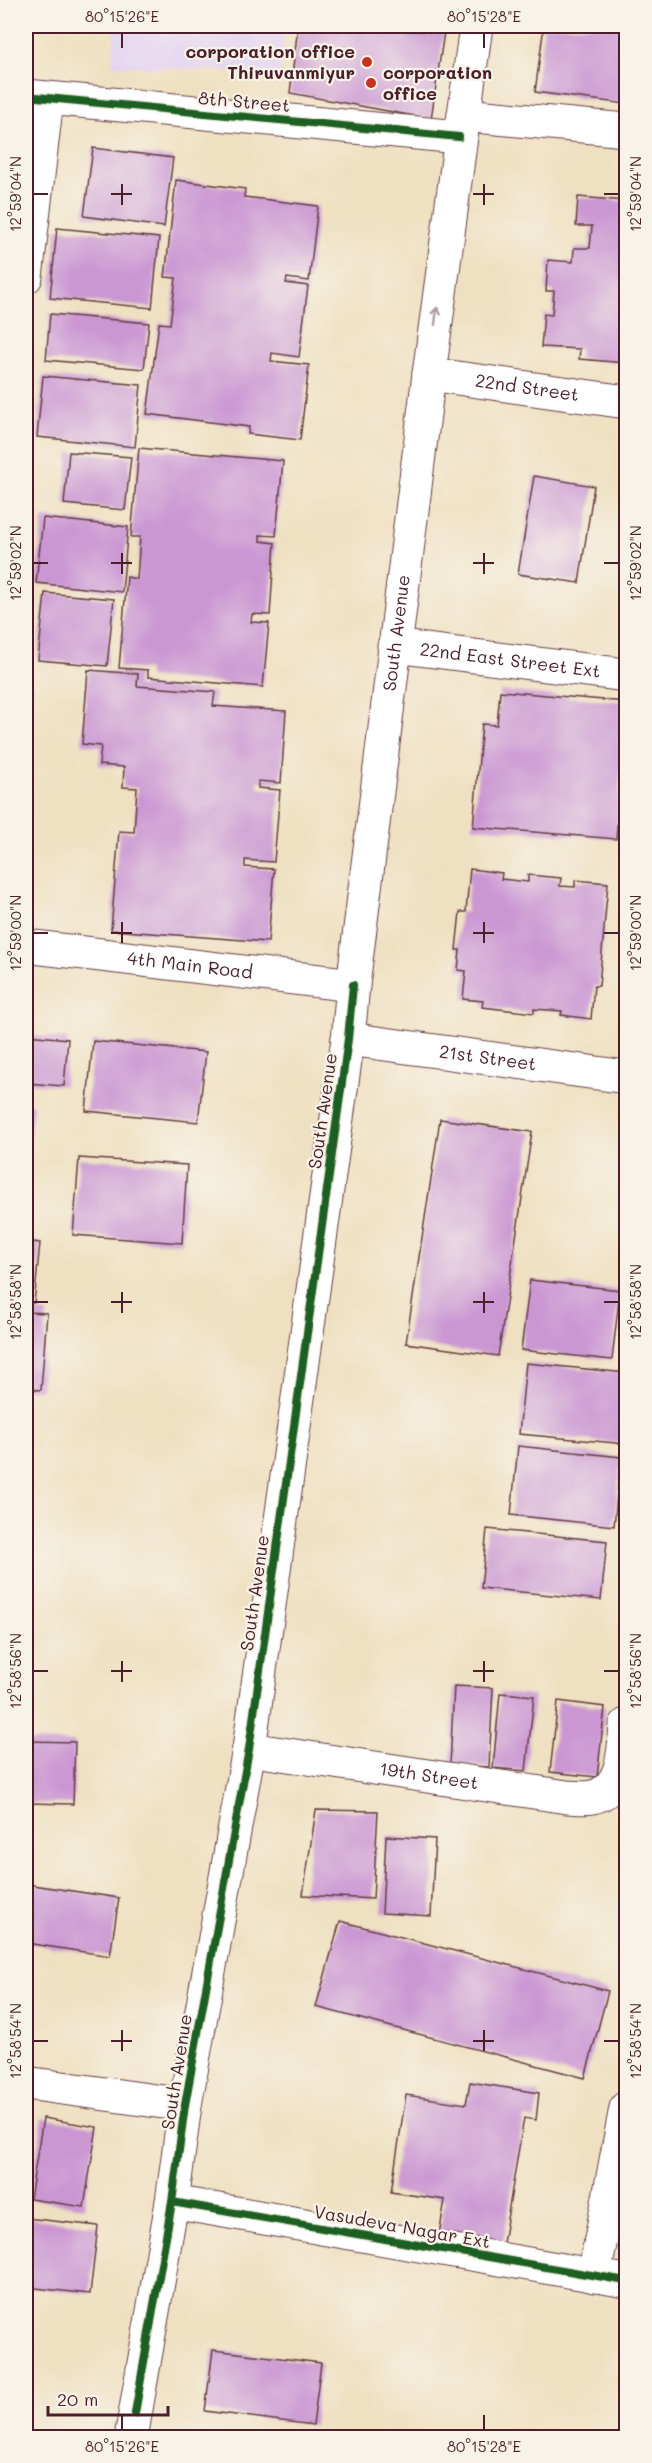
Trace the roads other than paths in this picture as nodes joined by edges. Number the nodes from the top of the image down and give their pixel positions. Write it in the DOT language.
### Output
graph roads {
  1 [pos="476,26"];
  2 [pos="36,97"];
  3 [pos="462,126"];
  4 [pos="627,130"];
  5 [pos="26,277"];
  6 [pos="429,374"];
  7 [pos="627,402"];
  8 [pos="394,646"];
  9 [pos="627,675"];
  10 [pos="26,946"];
  11 [pos="353,985"];
  12 [pos="348,1039"];
  13 [pos="627,1077"];
  14 [pos="627,1725"];
  15 [pos="249,1749"];
  16 [pos="26,2083"];
  17 [pos="185,2105"];
  18 [pos="627,2108"];
  19 [pos="172,2202"];
  20 [pos="594,2276"];
  21 [pos="627,2280"];
  22 [pos="133,2426"];
  1 -- 3 [label="street, South Avenue"];
  2 -- 3 [label="street, 8th Street"];
  2 -- 5 [label="street"];
  3 -- 4 [label="street, 8th Street"];
  6 -- 3 [label="street, South Avenue, one-way"];
  6 -- 7 [label="street, 22nd Street"];
  6 -- 8 [label="street, South Avenue"];
  8 -- 9 [label="street, 22nd East Street Ext"];
  8 -- 11 [label="street, South Avenue"];
  10 -- 11 [label="street, 4th Main Road"];
  11 -- 12 [label="street, South Avenue"];
  12 -- 13 [label="street, 21st Street"];
  12 -- 15 [label="street, South Avenue"];
  14 -- 15 [label="street, 19th Street"];
  15 -- 17 [label="street, South Avenue"];
  16 -- 17 [label="street"];
  17 -- 19 [label="street, South Avenue"];
  18 -- 20 [label="street"];
  19 -- 20 [label="street, Vasudeva Nagar Ext"];
  19 -- 22 [label="street, South Avenue"];
  20 -- 21 [label="street, Vasudeva Nagar Ext"];
}
